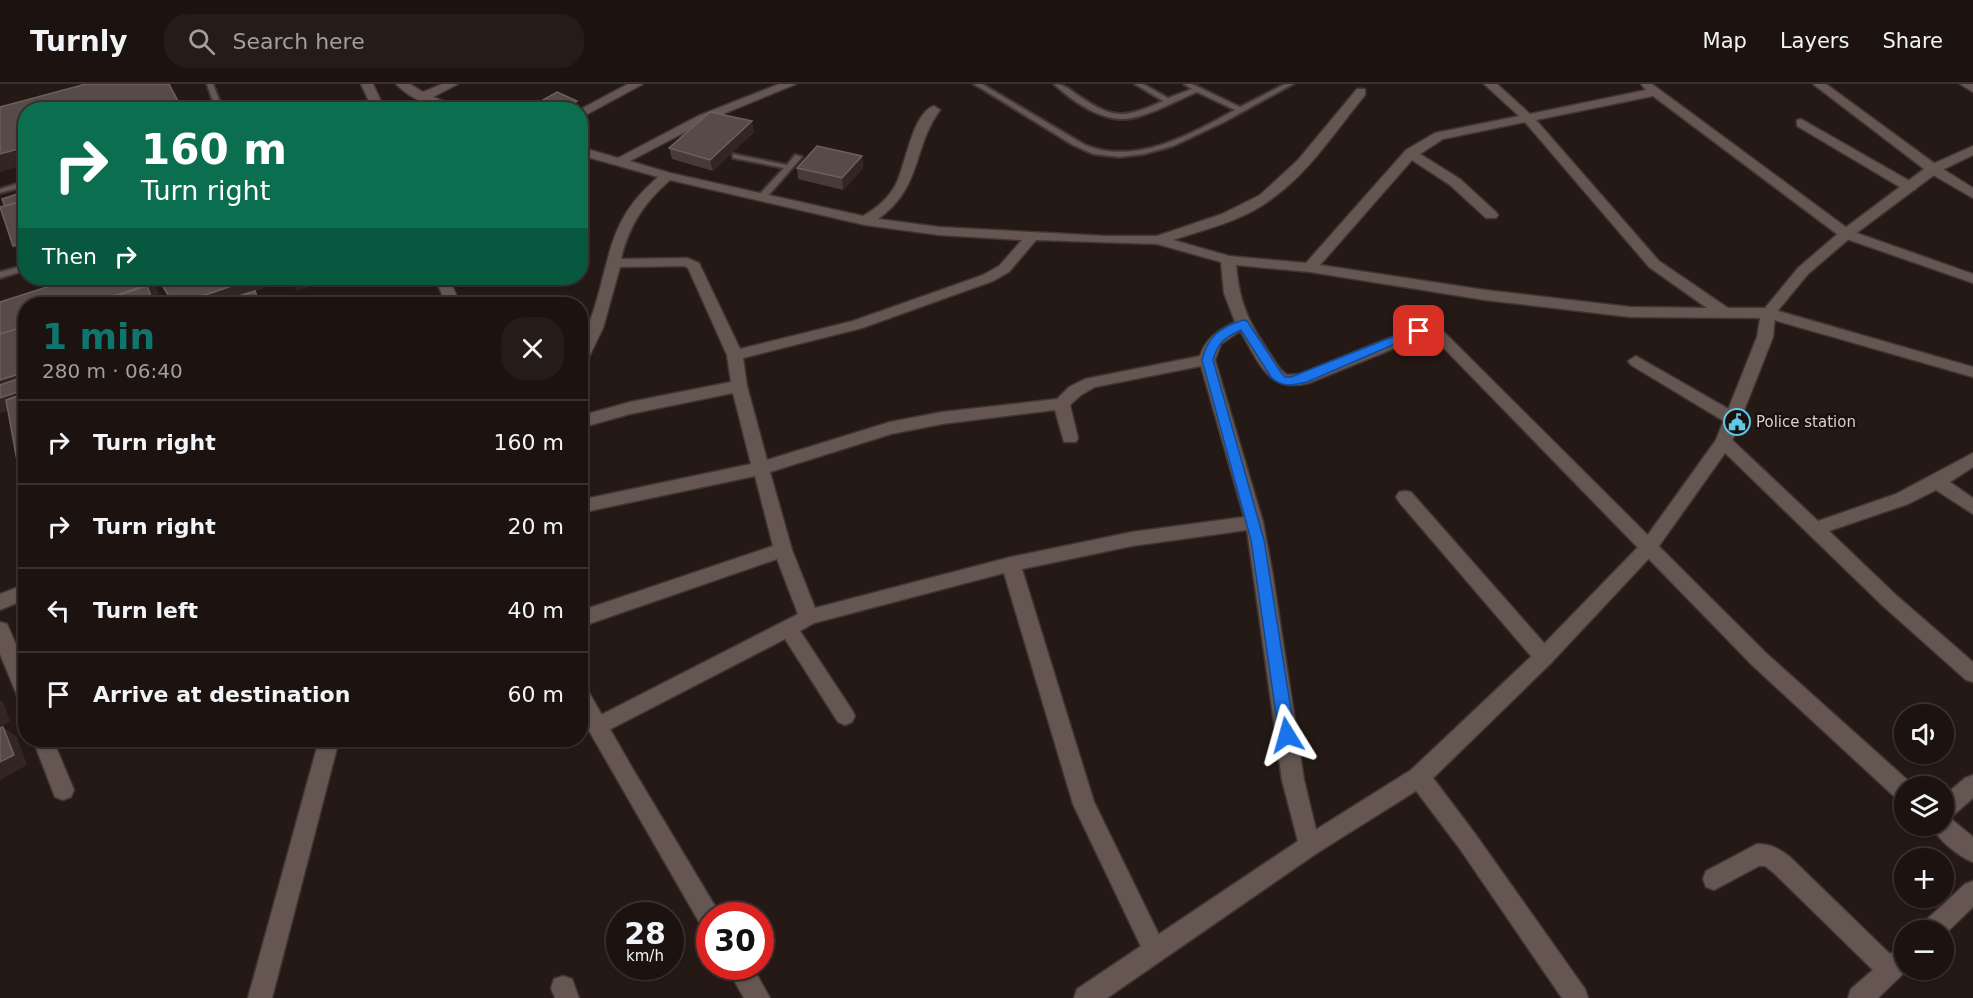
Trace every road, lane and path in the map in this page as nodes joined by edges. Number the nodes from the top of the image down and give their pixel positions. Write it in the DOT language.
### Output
graph roads {
  1 [pos="210,84"];
  2 [pos="367,84"];
  3 [pos="402,84"];
  4 [pos="452,84"];
  5 [pos="637,84"];
  6 [pos="789,84"];
  7 [pos="977,84"];
  8 [pos="1057,84"];
  9 [pos="1138,84"];
  10 [pos="1187,84"];
  11 [pos="1268,84"];
  12 [pos="1290,84"];
  13 [pos="1490,84"];
  14 [pos="1819,84"];
  15 [pos="1966,84"];
  16 [pos="1650,88"];
  17 [pos="1973,88"];
  18 [pos="1198,89"];
  19 [pos="1278,90"];
  20 [pos="1360,92"];
  21 [pos="422,97"];
  22 [pos="217,102"];
  23 [pos="375,102"];
  24 [pos="436,102"];
  25 [pos="1168,102"];
  26 [pos="588,110"];
  27 [pos="934,110"];
  28 [pos="1240,110"];
  29 [pos="1529,119"];
  30 [pos="1801,123"];
  31 [pos="1973,150"];
  32 [pos="588,153"];
  33 [pos="1410,153"];
  34 [pos="736,156"];
  35 [pos="798,157"];
  36 [pos="619,163"];
  37 [pos="788,167"];
  38 [pos="1933,169"];
  39 [pos="667,176"];
  40 [pos="18,185"];
  41 [pos="1910,187"];
  42 [pos="0,191"];
  43 [pos="1973,194"];
  44 [pos="762,197"];
  45 [pos="1491,215"];
  46 [pos="865,221"];
  47 [pos="1846,234"];
  48 [pos="1032,236"];
  49 [pos="1158,240"];
  50 [pos="1228,260"];
  51 [pos="613,263"];
  52 [pos="1310,268"];
  53 [pos="18,269"];
  54 [pos="0,275"];
  55 [pos="1973,279"];
  56 [pos="1725,313"];
  57 [pos="1768,313"];
  58 [pos="1243,324"];
  59 [pos="588,347"];
  60 [pos="735,355"];
  61 [pos="1208,360"];
  62 [pos="1636,361"];
  63 [pos="1973,372"];
  64 [pos="739,386"];
  65 [pos="1062,404"];
  66 [pos="1733,419"];
  67 [pos="588,420"];
  68 [pos="1070,438"];
  69 [pos="1724,442"];
  70 [pos="1973,459"];
  71 [pos="762,468"];
  72 [pos="1937,482"];
  73 [pos="1405,497"];
  74 [pos="588,505"];
  75 [pos="1973,507"];
  76 [pos="1254,522"];
  77 [pos="1815,529"];
  78 [pos="1648,548"];
  79 [pos="783,550"];
  80 [pos="1011,564"];
  81 [pos="18,594"];
  82 [pos="0,602"];
  83 [pos="588,616"];
  84 [pos="809,617"];
  85 [pos="788,628"];
  86 [pos="0,630"];
  87 [pos="1544,657"];
  88 [pos="18,674"];
  89 [pos="1973,674"];
  90 [pos="588,709"];
  91 [pos="845,716"];
  92 [pos="598,726"];
  93 [pos="47,747"];
  94 [pos="327,747"];
  95 [pos="1419,777"];
  96 [pos="1894,782"];
  97 [pos="1973,785"];
  98 [pos="63,790"];
  99 [pos="1954,801"];
  100 [pos="1954,836"];
  101 [pos="1309,846"];
  102 [pos="1973,851"];
  103 [pos="1714,879"];
  104 [pos="1973,892"];
  105 [pos="700,902"];
  106 [pos="1943,920"];
  107 [pos="1154,949"];
  108 [pos="1894,960"];
  109 [pos="1894,966"];
  110 [pos="747,980"];
  111 [pos="260,998"];
  112 [pos="758,998"];
  113 [pos="1086,998"];
  114 [pos="1576,998"];
  115 [pos="1860,998"];
  1 -- 22 [label="lane"];
  2 -- 23 [label="street"];
  3 -- 21 [label="street"];
  4 -- 21 [label="street"];
  5 -- 26 [label="street"];
  6 -- 36 [label="street"];
  7 -- 28 [label="lane"];
  8 -- 25 [label="lane"];
  9 -- 25 [label="lane"];
  10 -- 18 [label="lane"];
  11 -- 19 [label="lane"];
  12 -- 19 [label="lane"];
  13 -- 29 [label="street"];
  14 -- 38 [label="street"];
  15 -- 17 [label="street"];
  16 -- 29 [label="street"];
  16 -- 47 [label="street"];
  18 -- 25 [label="lane"];
  18 -- 28 [label="lane"];
  19 -- 28 [label="lane"];
  20 -- 49 [label="street"];
  21 -- 24 [label="street"];
  27 -- 46 [label="street"];
  29 -- 33 [label="street"];
  29 -- 56 [label="street"];
  30 -- 41 [label="street"];
  31 -- 38 [label="street"];
  32 -- 36 [label="street"];
  33 -- 45 [label="street"];
  33 -- 52 [label="street"];
  34 -- 37 [label="lane"];
  35 -- 37 [label="lane"];
  36 -- 39 [label="street"];
  37 -- 44 [label="lane"];
  38 -- 41 [label="street"];
  38 -- 43 [label="street"];
  39 -- 44 [label="street"];
  39 -- 51 [label="street"];
  40 -- 42 [label="lane"];
  41 -- 47 [label="street"];
  44 -- 46 [label="street"];
  46 -- 48 [label="street"];
  47 -- 55 [label="street"];
  47 -- 57 [label="street"];
  48 -- 49 [label="street"];
  48 -- 60 [label="street"];
  49 -- 50 [label="street"];
  50 -- 52 [label="street"];
  50 -- 58 [label="street"];
  51 -- 59 [label="street"];
  51 -- 60 [label="street"];
  52 -- 56 [label="street"];
  53 -- 54 [label="lane"];
  56 -- 57 [label="street"];
  57 -- 63 [label="street"];
  57 -- 66 [label="street"];
  58 -- 61 [label="street"];
  58 -- 78 [label="street"];
  60 -- 64 [label="street"];
  61 -- 65 [label="street"];
  61 -- 76 [label="street"];
  62 -- 66 [label="street"];
  64 -- 67 [label="street"];
  64 -- 71 [label="street"];
  65 -- 68 [label="street"];
  65 -- 71 [label="street"];
  66 -- 69 [label="street"];
  69 -- 77 [label="street"];
  69 -- 78 [label="street"];
  70 -- 72 [label="street"];
  71 -- 74 [label="street"];
  71 -- 79 [label="street"];
  72 -- 75 [label="street"];
  72 -- 77 [label="street"];
  73 -- 87 [label="street"];
  76 -- 80 [label="street"];
  76 -- 101 [label="street"];
  77 -- 89 [label="street"];
  78 -- 87 [label="street"];
  78 -- 96 [label="street"];
  79 -- 83 [label="street"];
  79 -- 84 [label="street"];
  80 -- 84 [label="street"];
  80 -- 107 [label="street"];
  81 -- 82 [label="street"];
  84 -- 85 [label="street"];
  85 -- 91 [label="street"];
  85 -- 92 [label="street"];
  86 -- 88 [label="street"];
  87 -- 95 [label="street"];
  90 -- 92 [label="street"];
  92 -- 105 [label="street"];
  93 -- 98 [label="street"];
  94 -- 111 [label="street"];
  95 -- 101 [label="street"];
  95 -- 114 [label="street"];
  97 -- 99 [label="street"];
  100 -- 102 [label="street"];
  101 -- 107 [label="street"];
  103 -- 108 [label="street"];
  104 -- 106 [label="street"];
  107 -- 113 [label="street"];
  109 -- 115 [label="street"];
  110 -- 112 [label="street"];
}
